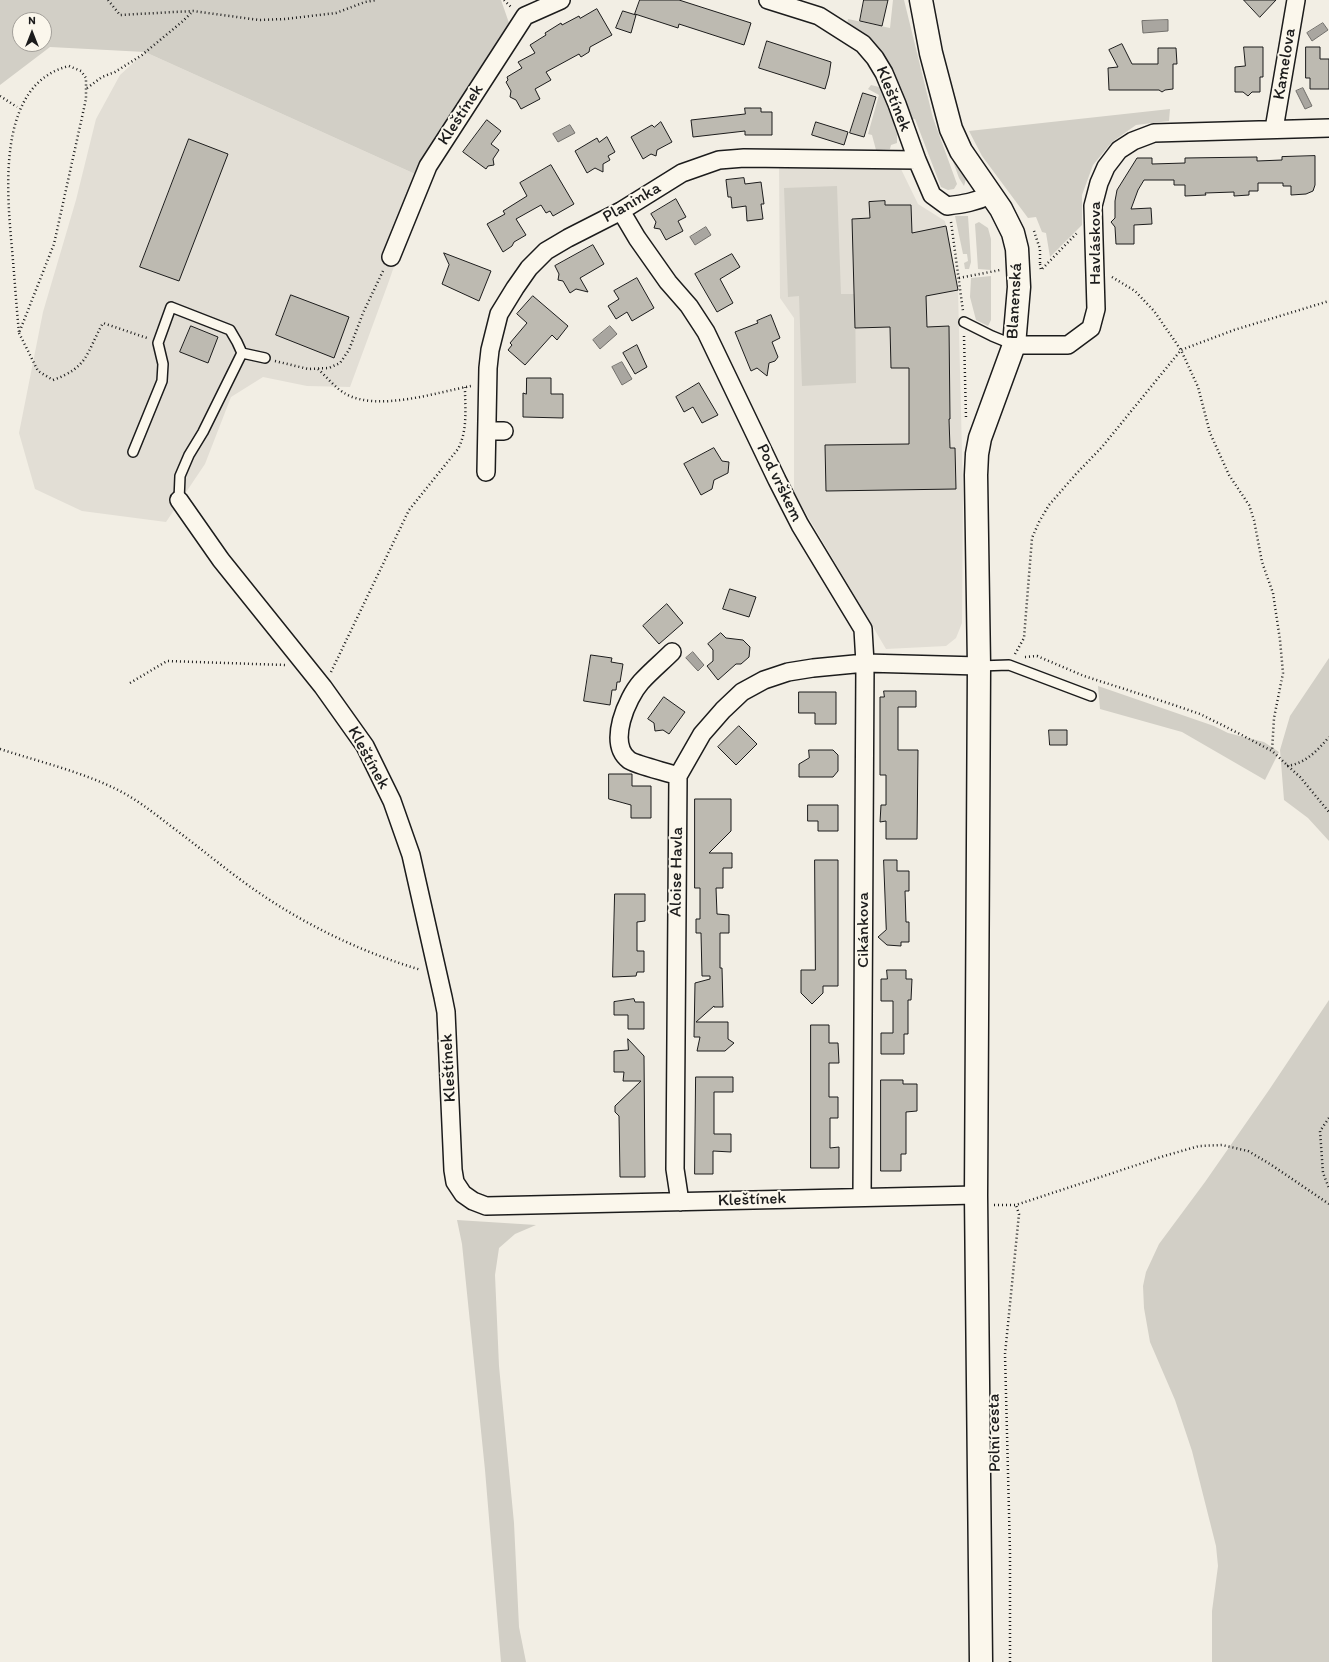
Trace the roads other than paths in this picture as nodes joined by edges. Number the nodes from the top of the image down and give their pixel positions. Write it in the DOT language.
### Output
graph roads {
  1 [pos="562,0"];
  2 [pos="768,0"];
  3 [pos="921,0"];
  4 [pos="1296,0"];
  5 [pos="1329,128"];
  6 [pos="1274,129"];
  7 [pos="917,160"];
  8 [pos="990,194"];
  9 [pos="621,211"];
  10 [pos="391,256"];
  11 [pos="964,322"];
  12 [pos="1014,345"];
  13 [pos="242,353"];
  14 [pos="265,358"];
  15 [pos="487,431"];
  16 [pos="504,431"];
  17 [pos="133,452"];
  18 [pos="486,472"];
  19 [pos="179,500"];
  20 [pos="672,652"];
  21 [pos="865,663"];
  22 [pos="979,666"];
  23 [pos="1091,696"];
  24 [pos="678,776"];
  25 [pos="976,1195"];
  26 [pos="862,1197"];
  27 [pos="680,1202"];
  28 [pos="981,1662"];
  1 -- 10 [label="street, Kleštínek"];
  2 -- 7 [label="street, Kleštínek"];
  3 -- 8 [label="street, Blanenská"];
  4 -- 6 [label="street, Kamelova"];
  5 -- 6 [label="street, Havláskova"];
  6 -- 12 [label="street, Havláskova"];
  7 -- 8 [label="street, Kleštínek"];
  7 -- 9 [label="street, Planinka"];
  8 -- 12 [label="street, Blanenská"];
  9 -- 15 [label="street, Planinka"];
  9 -- 21 [label="street, Pod vrškem"];
  11 -- 12 [label="lane"];
  12 -- 22 [label="street, Blanenská"];
  13 -- 14 [label="lane"];
  13 -- 17 [label="lane"];
  13 -- 19 [label="lane"];
  15 -- 16 [label="street"];
  15 -- 18 [label="street, Planinka"];
  19 -- 27 [label="street, Kleštínek"];
  20 -- 24 [label="street"];
  21 -- 22 [label="street"];
  21 -- 24 [label="street, Aloise Havla"];
  21 -- 26 [label="street, Cikánkova"];
  22 -- 23 [label="lane"];
  22 -- 25 [label="street, Blanenská"];
  24 -- 27 [label="street, Aloise Havla"];
  25 -- 26 [label="street, Kleštínek"];
  25 -- 28 [label="street, Blanenská"];
  26 -- 27 [label="street, Kleštínek"];
}
